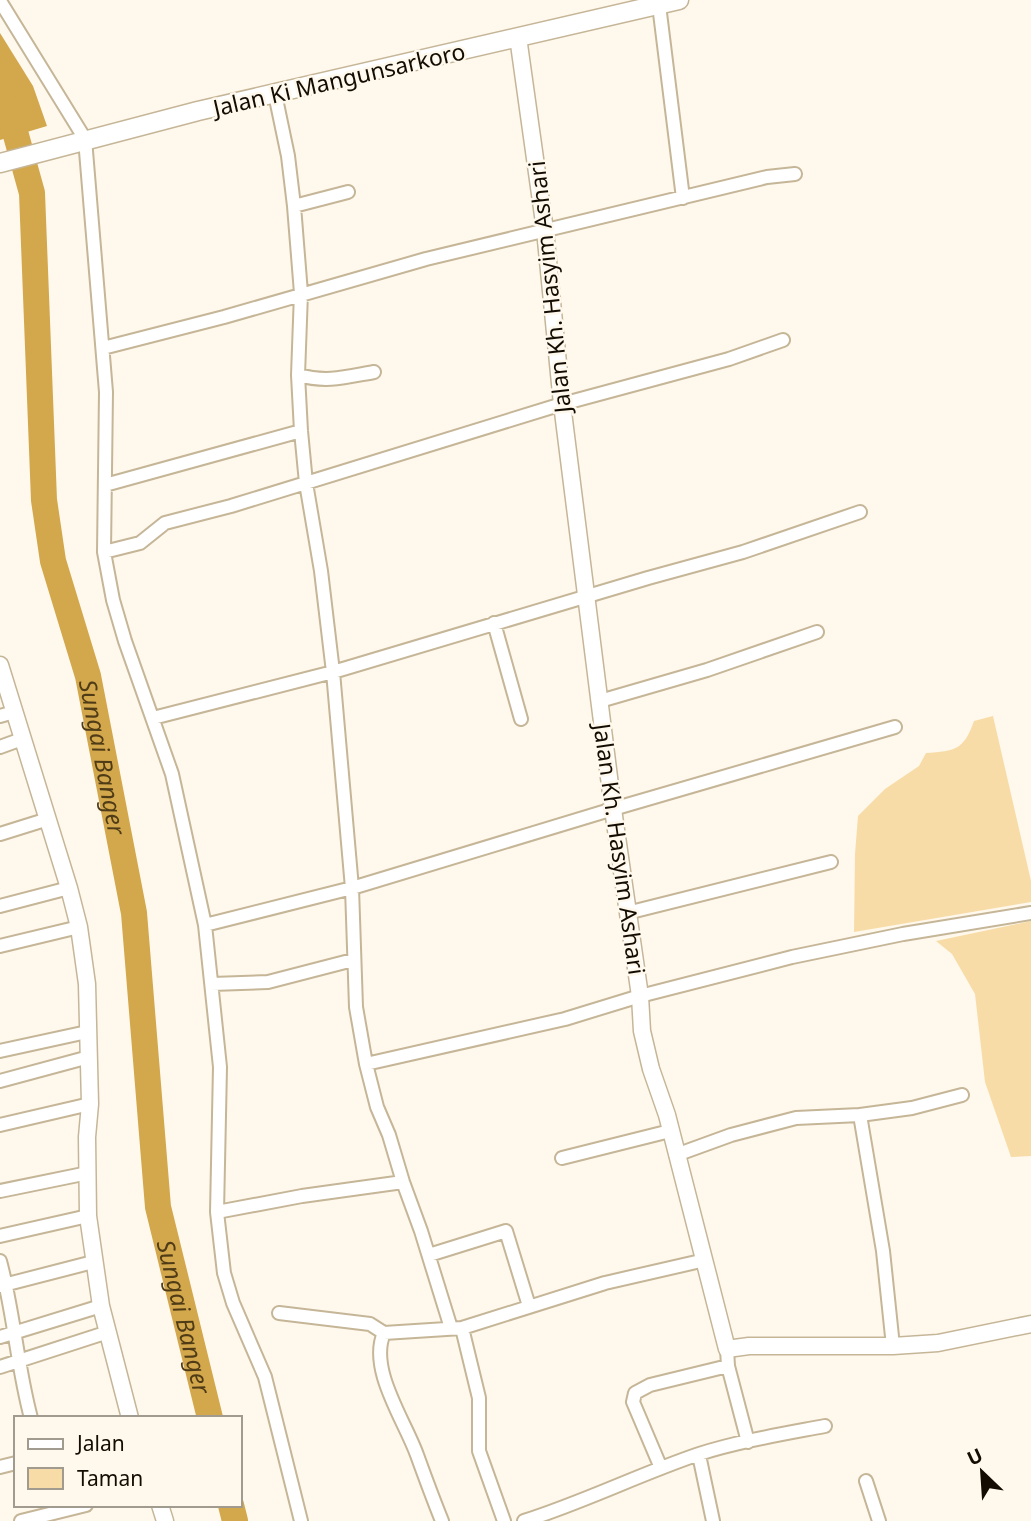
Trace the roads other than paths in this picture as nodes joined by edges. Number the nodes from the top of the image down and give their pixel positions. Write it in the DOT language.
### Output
graph roads {
  1 [pos="679,0"];
  2 [pos="0,1"];
  3 [pos="659,5"];
  4 [pos="518,37"];
  5 [pos="275,94"];
  6 [pos="80,141"];
  7 [pos="0,163"];
  8 [pos="794,174"];
  9 [pos="348,192"];
  10 [pos="683,198"];
  11 [pos="294,206"];
  12 [pos="545,230"];
  13 [pos="301,293"];
  14 [pos="783,340"];
  15 [pos="103,348"];
  16 [pos="374,372"];
  17 [pos="304,377"];
  18 [pos="562,404"];
  19 [pos="300,431"];
  20 [pos="306,483"];
  21 [pos="105,485"];
  22 [pos="860,512"];
  23 [pos="104,552"];
  24 [pos="588,596"];
  25 [pos="494,624"];
  26 [pos="817,632"];
  27 [pos="0,669"];
  28 [pos="333,672"];
  29 [pos="600,701"];
  30 [pos="7,714"];
  31 [pos="153,718"];
  32 [pos="521,719"];
  33 [pos="895,727"];
  34 [pos="22,739"];
  35 [pos="0,747"];
  36 [pos="613,808"];
  37 [pos="48,819"];
  38 [pos="0,834"];
  39 [pos="831,862"];
  40 [pos="69,888"];
  41 [pos="352,888"];
  42 [pos="0,906"];
  43 [pos="627,913"];
  44 [pos="1031,913"];
  45 [pos="205,925"];
  46 [pos="79,927"];
  47 [pos="0,946"];
  48 [pos="353,960"];
  49 [pos="212,985"];
  50 [pos="639,996"];
  51 [pos="87,1032"];
  52 [pos="0,1051"];
  53 [pos="89,1057"];
  54 [pos="366,1065"];
  55 [pos="0,1081"];
  56 [pos="962,1095"];
  57 [pos="90,1104"];
  58 [pos="860,1115"];
  59 [pos="0,1125"];
  60 [pos="670,1130"];
  61 [pos="676,1155"];
  62 [pos="562,1158"];
  63 [pos="88,1173"];
  64 [pos="403,1182"];
  65 [pos="0,1191"];
  66 [pos="217,1212"];
  67 [pos="88,1216"];
  68 [pos="0,1236"];
  69 [pos="429,1255"];
  70 [pos="705,1260"];
  71 [pos="0,1261"];
  72 [pos="93,1262"];
  73 [pos="3,1286"];
  74 [pos="529,1306"];
  75 [pos="101,1307"];
  76 [pos="279,1313"];
  77 [pos="1031,1324"];
  78 [pos="456,1328"];
  79 [pos="13,1332"];
  80 [pos="108,1332"];
  81 [pos="384,1333"];
  82 [pos="0,1337"];
  83 [pos="893,1346"];
  84 [pos="727,1349"];
  85 [pos="18,1360"];
  86 [pos="728,1366"];
  87 [pos="0,1367"];
  88 [pos="32,1416"];
  89 [pos="130,1416"];
  90 [pos="825,1426"];
  91 [pos="748,1442"];
  92 [pos="699,1455"];
  93 [pos="661,1468"];
  94 [pos="866,1481"];
  95 [pos="78,1507"];
  96 [pos="52,1513"];
  97 [pos="564,1515"];
  98 [pos="21,1521"];
  99 [pos="301,1521"];
  100 [pos="442,1521"];
  101 [pos="504,1521"];
  102 [pos="524,1521"];
  103 [pos="713,1521"];
  104 [pos="879,1521"];
  1 -- 3 [label="main road, Jalan Ki Mangunsarkoro"];
  2 -- 6 [label="street"];
  3 -- 4 [label="main road, Jalan Ki Mangunsarkoro"];
  3 -- 10 [label="street"];
  4 -- 5 [label="main road, Jalan Ki Mangunsarkoro"];
  4 -- 12 [label="street, Jalan Kh. Hasyim Ashari"];
  5 -- 6 [label="main road, Jalan Ki Mangunsarkoro"];
  5 -- 11 [label="street"];
  6 -- 7 [label="main road, Jalan Ki Mangunsarkoro"];
  6 -- 15 [label="street"];
  8 -- 10 [label="street"];
  9 -- 11 [label="street"];
  10 -- 12 [label="street"];
  11 -- 13 [label="street"];
  12 -- 13 [label="street"];
  12 -- 18 [label="street, Jalan Kh. Hasyim Ashari"];
  13 -- 15 [label="street"];
  13 -- 17 [label="street"];
  14 -- 18 [label="street"];
  15 -- 21 [label="street"];
  16 -- 17 [label="street"];
  17 -- 19 [label="street"];
  18 -- 20 [label="street"];
  18 -- 24 [label="street, Jalan Kh. Hasyim Ashari"];
  19 -- 20 [label="street"];
  19 -- 21 [label="street"];
  20 -- 23 [label="street"];
  20 -- 28 [label="street"];
  21 -- 23 [label="street"];
  22 -- 24 [label="street"];
  23 -- 31 [label="street"];
  24 -- 25 [label="street"];
  24 -- 29 [label="street, Jalan Kh. Hasyim Ashari"];
  25 -- 28 [label="street"];
  25 -- 32 [label="street"];
  26 -- 29 [label="street"];
  27 -- 30 [label="street"];
  28 -- 31 [label="street"];
  28 -- 41 [label="street"];
  29 -- 36 [label="street, Jalan Kh. Hasyim Ashari"];
  30 -- 34 [label="street"];
  31 -- 45 [label="street"];
  33 -- 36 [label="street"];
  34 -- 35 [label="street"];
  34 -- 37 [label="street"];
  36 -- 41 [label="street"];
  36 -- 43 [label="street, Jalan Kh. Hasyim Ashari"];
  37 -- 38 [label="street"];
  37 -- 40 [label="street"];
  39 -- 43 [label="street"];
  40 -- 42 [label="street"];
  40 -- 46 [label="street"];
  41 -- 45 [label="street"];
  41 -- 48 [label="street"];
  43 -- 50 [label="street, Jalan Kh. Hasyim Ashari"];
  44 -- 50 [label="street"];
  45 -- 49 [label="street"];
  46 -- 47 [label="street"];
  46 -- 51 [label="street"];
  48 -- 49 [label="street"];
  48 -- 54 [label="street"];
  49 -- 66 [label="street"];
  50 -- 54 [label="street"];
  50 -- 60 [label="street, Jalan Kh. Hasyim Ashari"];
  51 -- 52 [label="street"];
  51 -- 53 [label="street"];
  53 -- 55 [label="street"];
  53 -- 57 [label="street"];
  54 -- 64 [label="street"];
  56 -- 58 [label="street"];
  57 -- 59 [label="street"];
  57 -- 63 [label="street"];
  58 -- 61 [label="street"];
  58 -- 83 [label="street"];
  60 -- 61 [label="street, Jalan Kh. Hasyim Ashari"];
  60 -- 62 [label="street"];
  61 -- 70 [label="street, Jalan Kh. Hasyim Ashari"];
  63 -- 65 [label="street"];
  63 -- 67 [label="street"];
  64 -- 66 [label="street"];
  64 -- 69 [label="street"];
  66 -- 99 [label="street"];
  67 -- 68 [label="street"];
  67 -- 72 [label="street"];
  69 -- 74 [label="street"];
  69 -- 78 [label="street"];
  70 -- 74 [label="street"];
  70 -- 84 [label="street, Jalan Kh. Hasyim Ashari"];
  71 -- 73 [label="street"];
  72 -- 73 [label="street"];
  72 -- 75 [label="street"];
  73 -- 79 [label="street"];
  74 -- 78 [label="street"];
  75 -- 79 [label="street"];
  75 -- 80 [label="street"];
  76 -- 81 [label="street"];
  77 -- 83 [label="street"];
  78 -- 81 [label="street"];
  78 -- 101 [label="street"];
  79 -- 82 [label="street"];
  79 -- 85 [label="street"];
  80 -- 85 [label="street"];
  80 -- 89 [label="street"];
  81 -- 100 [label="street"];
  83 -- 84 [label="street"];
  84 -- 86 [label="street"];
  85 -- 87 [label="street"];
  85 -- 88 [label="street"];
  86 -- 91 [label="street"];
  86 -- 93 [label="street"];
  90 -- 91 [label="street"];
  91 -- 92 [label="street"];
  92 -- 93 [label="street"];
  92 -- 103 [label="street"];
  93 -- 97 [label="street"];
  94 -- 104 [label="street"];
  95 -- 96 [label="street"];
  96 -- 98 [label="street"];
  97 -- 102 [label="street"];
}
